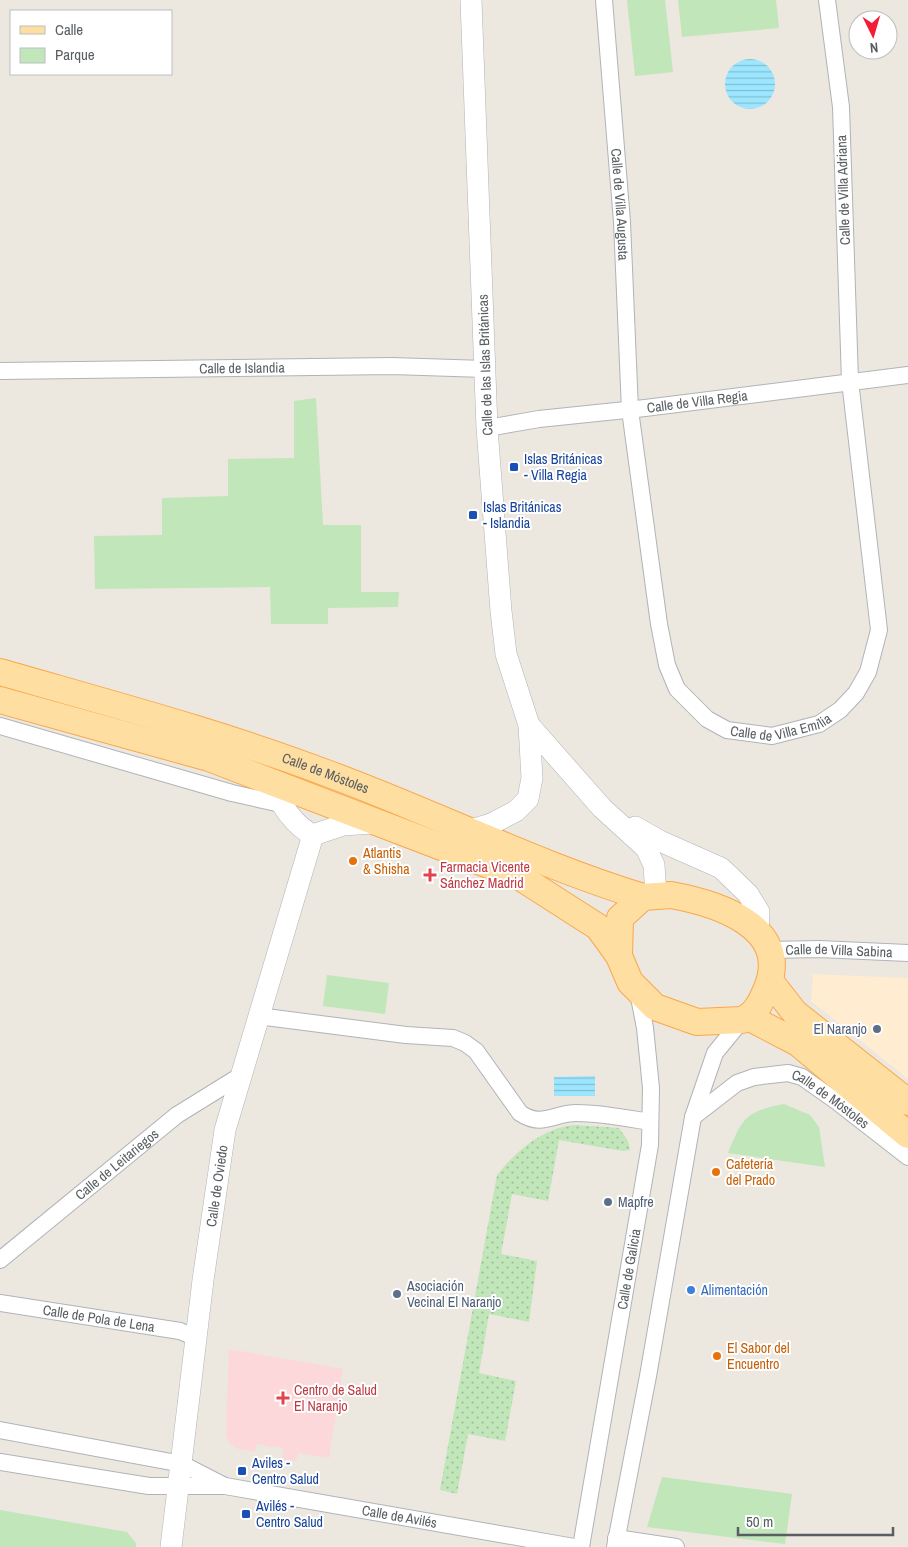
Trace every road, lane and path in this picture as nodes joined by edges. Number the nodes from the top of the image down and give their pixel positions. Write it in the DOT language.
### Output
graph roads {
  1 [pos="471,0"];
  2 [pos="604,0"];
  3 [pos="827,0"];
  4 [pos="485,369"];
  5 [pos="0,371"];
  6 [pos="908,375"];
  7 [pos="850,381"];
  8 [pos="630,410"];
  9 [pos="487,428"];
  10 [pos="0,672"];
  11 [pos="0,700"];
  12 [pos="0,726"];
  13 [pos="529,726"];
  14 [pos="268,780"];
  15 [pos="281,804"];
  16 [pos="602,808"];
  17 [pos="380,823"];
  18 [pos="467,831"];
  19 [pos="313,835"];
  20 [pos="650,896"];
  21 [pos="764,941"];
  22 [pos="908,953"];
  23 [pos="619,956"];
  24 [pos="770,981"];
  25 [pos="638,990"];
  26 [pos="258,1016"];
  27 [pos="745,1019"];
  28 [pos="240,1076"];
  29 [pos="908,1102"];
  30 [pos="694,1117"];
  31 [pos="650,1122"];
  32 [pos="908,1135"];
  33 [pos="908,1157"];
  34 [pos="0,1260"];
  35 [pos="0,1303"];
  36 [pos="196,1338"];
  37 [pos="0,1430"];
  38 [pos="0,1462"];
  39 [pos="182,1464"];
  40 [pos="178,1486"];
  41 [pos="225,1486"];
  42 [pos="615,1542"];
  43 [pos="171,1547"];
  44 [pos="574,1547"];
  45 [pos="580,1547"];
  46 [pos="676,1547"];
  1 -- 4 [label="street, Calle de las Islas Británicas"];
  2 -- 8 [label="street, Calle de Villa Augusta"];
  3 -- 7 [label="street, Calle de Villa Adriana"];
  4 -- 5 [label="street, Calle de Islandia"];
  4 -- 9 [label="street, Calle de las Islas Británicas"];
  6 -- 7 [label="street, Calle de Villa Regia"];
  7 -- 8 [label="street, Calle de Villa Regia"];
  7 -- 8 [label="street, Calle de Villa Emilia"];
  8 -- 9 [label="street, Calle de Villa Regia"];
  9 -- 13 [label="street, Calle de las Islas Británicas"];
  10 -- 18 [label="main road, Calle de Móstoles"];
  11 -- 14 [label="main road, Calle de Móstoles"];
  12 -- 15 [label="street"];
  13 -- 16 [label="street, Calle de las Islas Británicas"];
  13 -- 18 [label="street, Calle de las Islas Británicas"];
  14 -- 15 [label="street"];
  14 -- 17 [label="main road, Calle de Móstoles"];
  15 -- 19 [label="street"];
  16 -- 20 [label="street, Calle de las Islas Británicas"];
  16 -- 21 [label="street, Calle de las Islas Británicas"];
  17 -- 19 [label="street"];
  17 -- 23 [label="main road, Calle de Móstoles"];
  18 -- 20 [label="main road, Calle de Móstoles"];
  19 -- 26 [label="street, Calle de Oviedo"];
  20 -- 21 [label="main road"];
  20 -- 23 [label="main road"];
  21 -- 22 [label="street, Calle de Villa Sabina"];
  21 -- 24 [label="main road"];
  23 -- 25 [label="main road"];
  24 -- 27 [label="main road"];
  24 -- 29 [label="main road"];
  25 -- 27 [label="main road"];
  25 -- 31 [label="street, Calle de Galicia"];
  26 -- 28 [label="street, Calle de Oviedo"];
  26 -- 31 [label="street"];
  27 -- 30 [label="street"];
  27 -- 32 [label="main road, Calle de Móstoles"];
  28 -- 34 [label="street, Calle de Leitariegos"];
  28 -- 36 [label="street, Calle de Oviedo"];
  30 -- 33 [label="street, Calle de Móstoles"];
  30 -- 42 [label="street"];
  31 -- 45 [label="street, Calle de Galicia"];
  35 -- 36 [label="street, Calle de Pola de Lena"];
  36 -- 39 [label="street, Calle de Oviedo"];
  37 -- 39 [label="street, Calle de Avilés"];
  38 -- 40 [label="street, Calle de Avilés"];
  39 -- 40 [label="street, Calle de Oviedo"];
  39 -- 41 [label="street, Calle de Avilés"];
  40 -- 41 [label="street, Calle de Avilés"];
  40 -- 43 [label="street, Calle de Oviedo"];
  41 -- 44 [label="street, Calle de Avilés"];
  42 -- 46 [label="street"];
}
